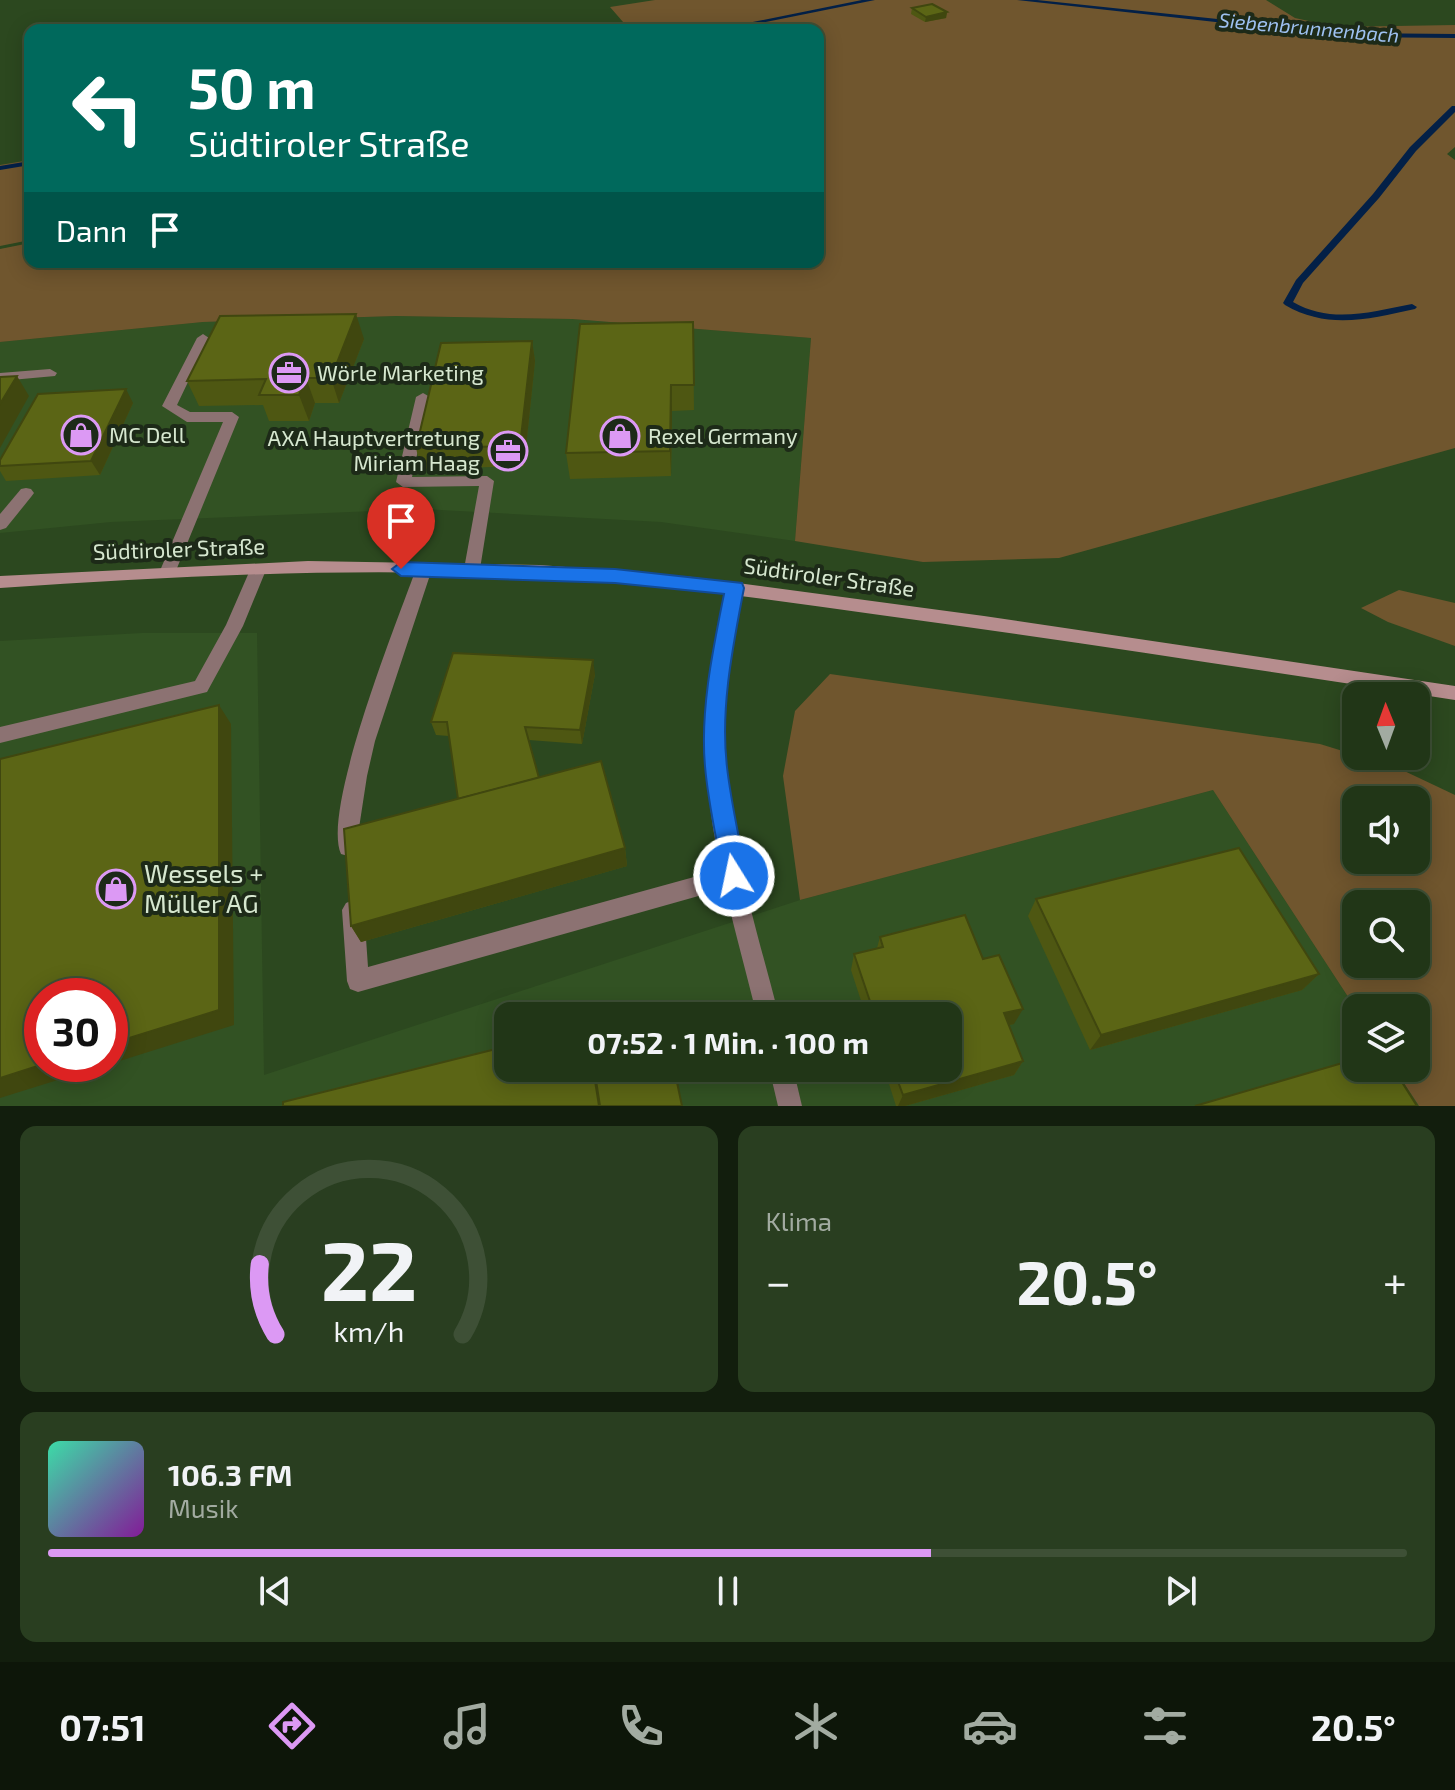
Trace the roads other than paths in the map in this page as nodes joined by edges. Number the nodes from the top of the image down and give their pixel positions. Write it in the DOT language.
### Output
graph roads {
  1 [pos="203,338"];
  2 [pos="50,373"];
  3 [pos="0,377"];
  4 [pos="423,397"];
  5 [pos="26,493"];
  6 [pos="0,524"];
  7 [pos="424,569"];
  8 [pos="472,569"];
  9 [pos="258,570"];
  10 [pos="167,573"];
  11 [pos="0,582"];
  12 [pos="735,588"];
  13 [pos="1455,693"];
  14 [pos="0,735"];
  15 [pos="349,861"];
  16 [pos="734,876"];
  17 [pos="351,891"];
  18 [pos="765,1002"];
  19 [pos="784,1082"];
  20 [pos="790,1106"];
  1 -- 10 [label="street"];
  2 -- 3 [label="street"];
  4 -- 8 [label="street"];
  5 -- 6 [label="street"];
  7 -- 8 [label="main road, Südtiroler Straße"];
  7 -- 9 [label="main road, Südtiroler Straße"];
  7 -- 15 [label="street"];
  8 -- 12 [label="main road, Südtiroler Straße"];
  9 -- 10 [label="main road, Südtiroler Straße"];
  9 -- 14 [label="street"];
  10 -- 11 [label="main road, Südtiroler Straße"];
  12 -- 13 [label="main road, Südtiroler Straße"];
  12 -- 16 [label="street"];
  16 -- 17 [label="street"];
  16 -- 18 [label="street"];
  19 -- 20 [label="street"];
}
